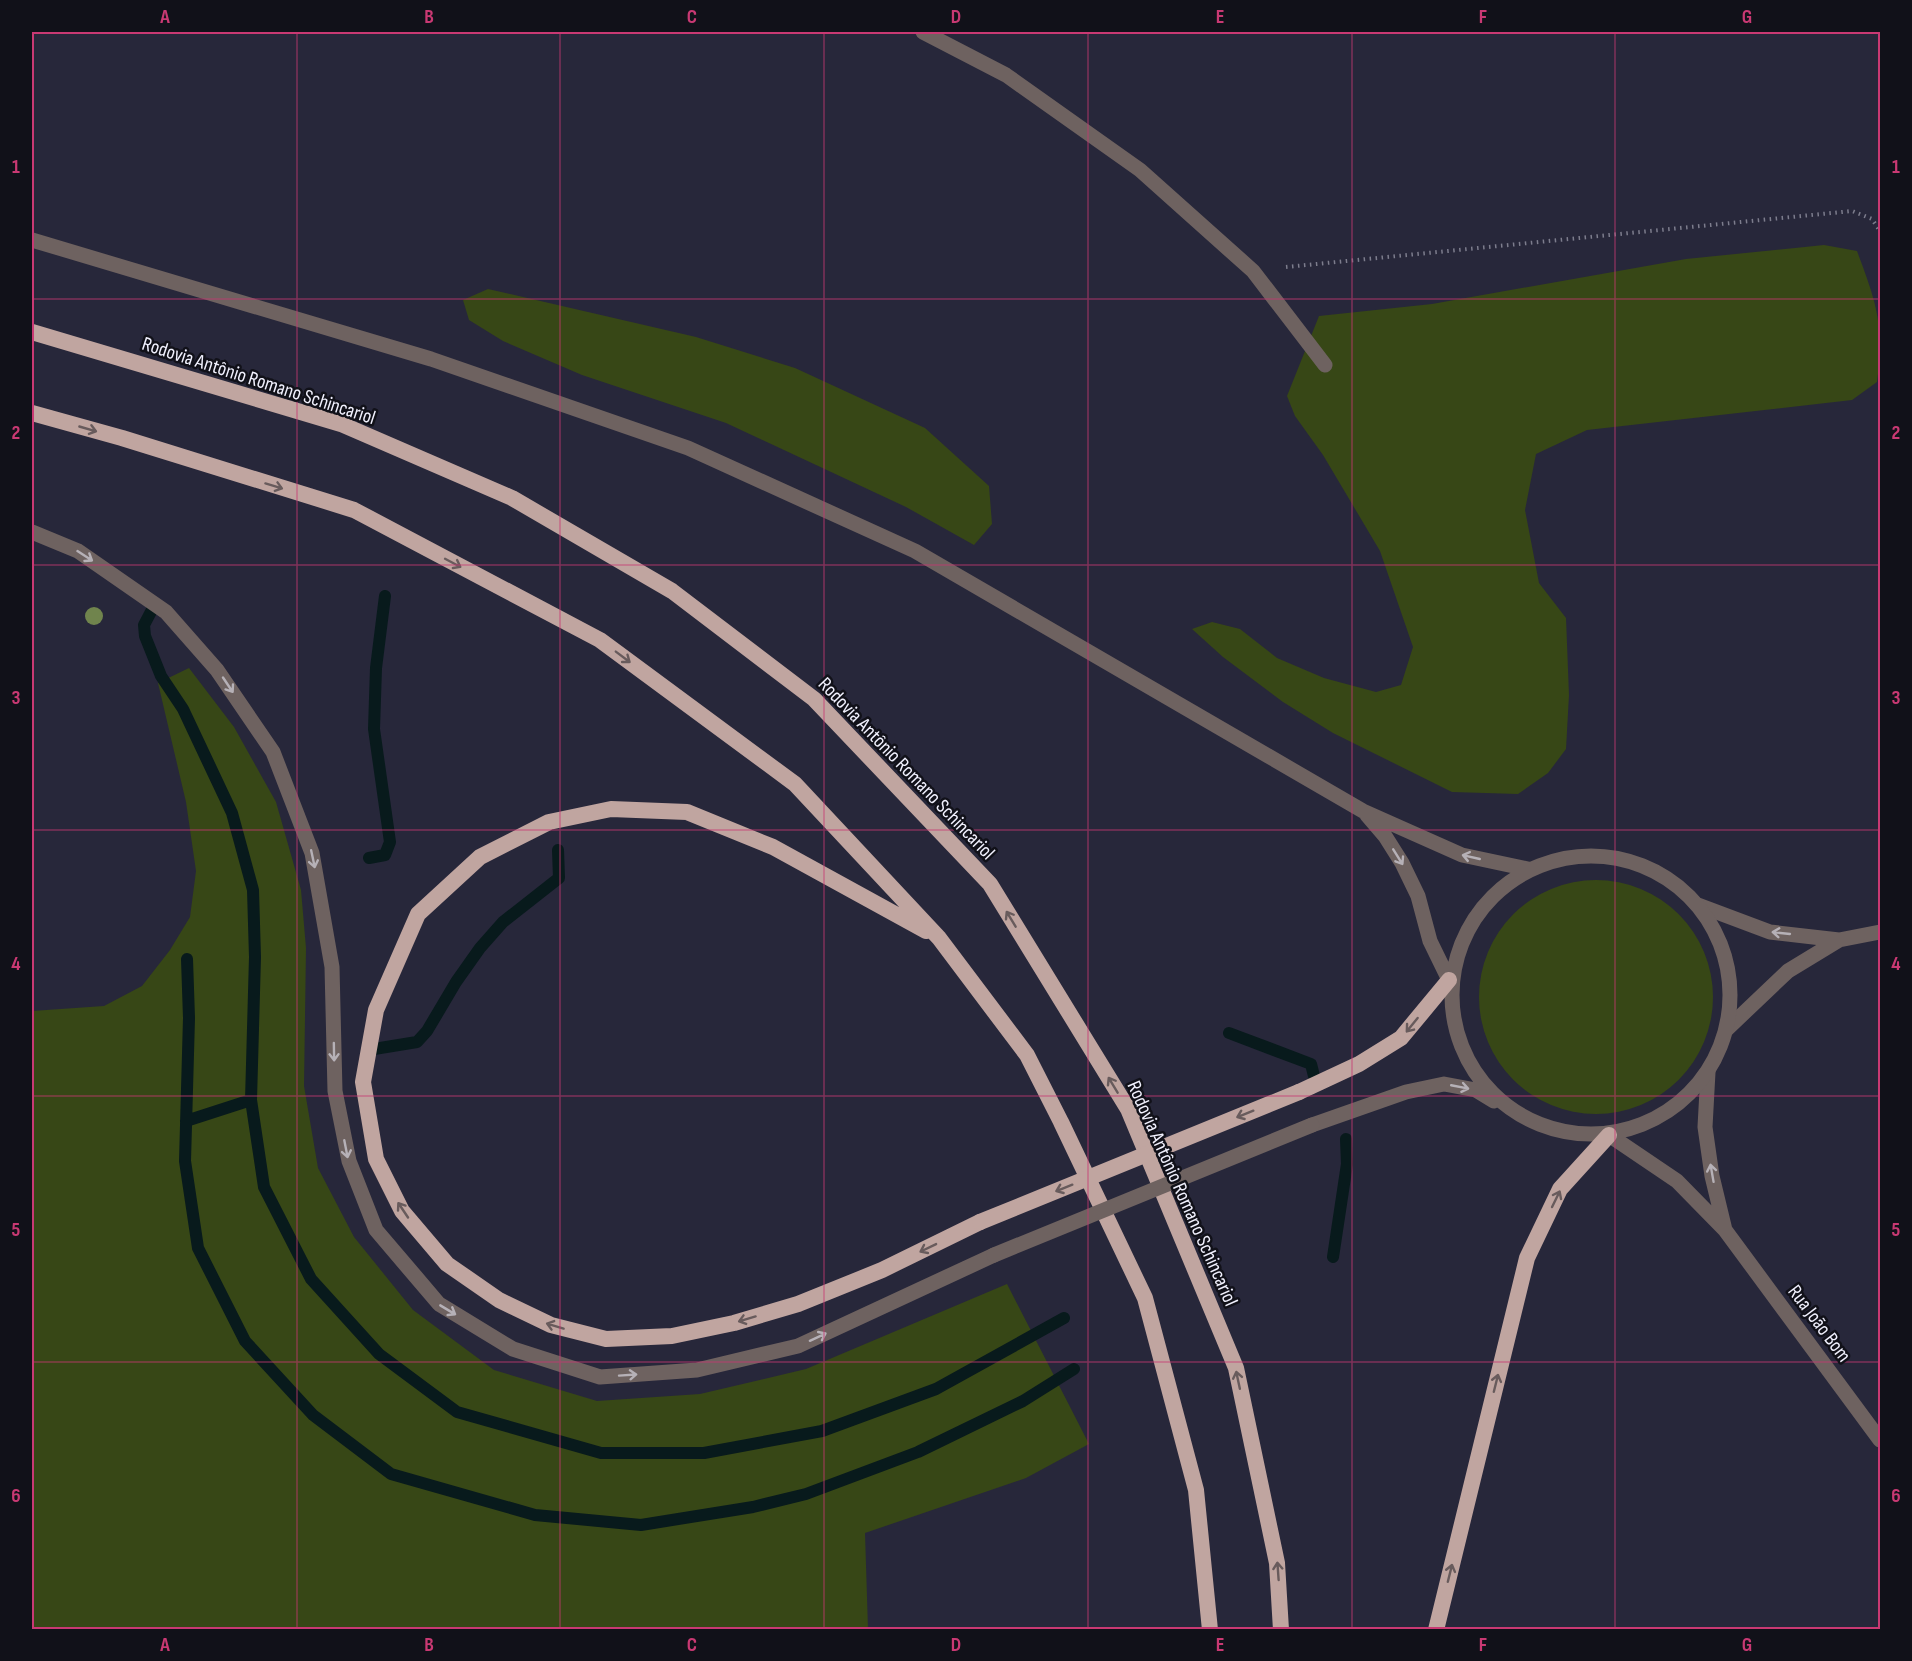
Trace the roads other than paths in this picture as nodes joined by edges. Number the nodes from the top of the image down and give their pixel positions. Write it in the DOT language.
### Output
graph roads {
  1 [pos="923,32"];
  2 [pos="32,240"];
  3 [pos="32,332"];
  4 [pos="1325,365"];
  5 [pos="32,413"];
  6 [pos="32,532"];
  7 [pos="1363,811"];
  8 [pos="1528,869"];
  9 [pos="1698,905"];
  10 [pos="1881,932"];
  11 [pos="939,938"];
  12 [pos="1839,940"];
  13 [pos="1449,980"];
  14 [pos="1727,1029"];
  15 [pos="1708,1072"];
  16 [pos="1515,1113"];
  17 [pos="1609,1135"];
  18 [pos="1725,1230"];
  19 [pos="1881,1440"];
  20 [pos="1210,1629"];
  21 [pos="1281,1629"];
  22 [pos="1436,1629"];
  1 -- 4 [label="street"];
  2 -- 7 [label="street"];
  21 -- 3 [label="highway, Rodovia Antônio Romano Schincariol, one-way"];
  5 -- 11 [label="highway, one-way"];
  6 -- 16 [label="street, one-way, bridge"];
  8 -- 7 [label="street, one-way"];
  7 -- 13 [label="street, one-way"];
  8 -- 9 [label="street"];
  8 -- 13 [label="street"];
  12 -- 9 [label="street, one-way"];
  9 -- 14 [label="street"];
  10 -- 12 [label="street"];
  13 -- 11 [label="highway, one-way, bridge"];
  11 -- 20 [label="highway"];
  12 -- 14 [label="street"];
  13 -- 16 [label="street"];
  14 -- 15 [label="street"];
  15 -- 17 [label="street"];
  18 -- 15 [label="street, one-way"];
  16 -- 17 [label="street"];
  17 -- 18 [label="street, Rua João Bom"];
  22 -- 17 [label="highway, one-way"];
  18 -- 19 [label="street, Rua João Bom"];
}
